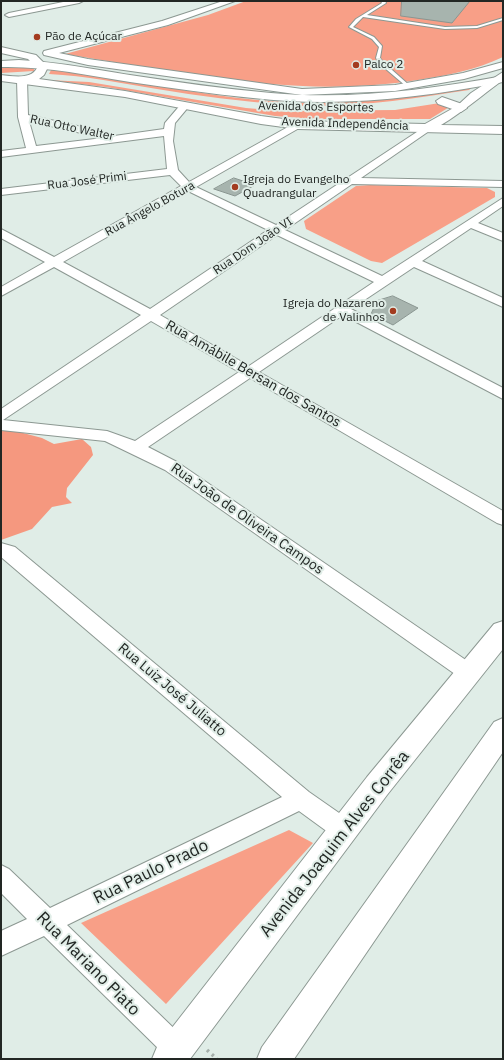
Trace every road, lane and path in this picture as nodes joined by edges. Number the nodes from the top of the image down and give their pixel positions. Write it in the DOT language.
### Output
graph roads {
  1 [pos="79,1"];
  2 [pos="231,1"];
  3 [pos="383,1"];
  4 [pos="9,15"];
  5 [pos="365,16"];
  6 [pos="503,19"];
  7 [pos="2,51"];
  8 [pos="47,53"];
  9 [pos="37,61"];
  10 [pos="1,64"];
  11 [pos="503,65"];
  12 [pos="1,78"];
  13 [pos="28,79"];
  14 [pos="502,80"];
  15 [pos="407,86"];
  16 [pos="503,92"];
  17 [pos="475,95"];
  18 [pos="442,101"];
  19 [pos="185,105"];
  20 [pos="462,108"];
  21 [pos="23,117"];
  22 [pos="298,124"];
  23 [pos="429,127"];
  24 [pos="503,130"];
  25 [pos="168,132"];
  26 [pos="122,138"];
  27 [pos="32,150"];
  28 [pos="1,154"];
  29 [pos="173,171"];
  30 [pos="351,180"];
  31 [pos="503,184"];
  32 [pos="188,187"];
  33 [pos="1,192"];
  34 [pos="503,201"];
  35 [pos="471,224"];
  36 [pos="278,229"];
  37 [pos="1,233"];
  38 [pos="503,237"];
  39 [pos="56,262"];
  40 [pos="414,262"];
  41 [pos="384,282"];
  42 [pos="1,292"];
  43 [pos="503,303"];
  44 [pos="341,309"];
  45 [pos="151,315"];
  46 [pos="249,371"];
  47 [pos="503,394"];
  48 [pos="1,416"];
  49 [pos="1,425"];
  50 [pos="136,448"];
  51 [pos="503,519"];
  52 [pos="1,550"];
  53 [pos="503,631"];
  54 [pos="469,673"];
  55 [pos="503,730"];
  56 [pos="301,799"];
  57 [pos="344,830"];
  58 [pos="1,877"];
  59 [pos="46,923"];
  60 [pos="1,944"];
  61 [pos="173,1054"];
  62 [pos="274,1059"];
  1 -- 4 [label="street"];
  2 -- 8 [label="street"];
  3 -- 5 [label="lane"];
  5 -- 6 [label="lane"];
  5 -- 15 [label="lane"];
  7 -- 9 [label="street"];
  8 -- 9 [label="street"];
  8 -- 15 [label="street"];
  9 -- 10 [label="main road, Avenida dos Esportes"];
  9 -- 13 [label="street"];
  9 -- 14 [label="main road, Avenida dos Esportes"];
  11 -- 15 [label="street"];
  12 -- 13 [label="main road, Avenida dos Esportes"];
  13 -- 18 [label="main road, Avenida dos Esportes"];
  13 -- 19 [label="street, Avenida Independência"];
  13 -- 21 [label="street"];
  14 -- 17 [label="street, Rua Dom João VI"];
  16 -- 17 [label="main road, Avenida dos Esportes"];
  17 -- 18 [label="main road, Avenida dos Esportes"];
  17 -- 20 [label="street, Rua Dom João VI"];
  18 -- 20 [label="main road"];
  19 -- 22 [label="street, Avenida Independência"];
  19 -- 25 [label="street"];
  20 -- 23 [label="street, Rua Dom João VI"];
  21 -- 26 [label="street, Rua Otto Walter"];
  21 -- 27 [label="street"];
  22 -- 23 [label="street, Avenida Independência"];
  22 -- 32 [label="street, Rua Ângelo Botura"];
  23 -- 24 [label="street, Avenida Independência"];
  23 -- 30 [label="street, Rua Dom João VI"];
  25 -- 26 [label="street"];
  25 -- 29 [label="street"];
  26 -- 27 [label="street"];
  27 -- 28 [label="street"];
  29 -- 32 [label="street"];
  29 -- 33 [label="street, Rua José Primi"];
  30 -- 31 [label="street"];
  30 -- 36 [label="street, Rua Dom João VI"];
  32 -- 36 [label="street"];
  32 -- 39 [label="street, Rua Ângelo Botura"];
  34 -- 35 [label="street"];
  35 -- 38 [label="street"];
  35 -- 40 [label="street"];
  36 -- 41 [label="street"];
  36 -- 45 [label="street, Rua Dom João VI"];
  37 -- 39 [label="street, Rua Amábile Bersan dos Santos"];
  39 -- 42 [label="street, Rua Ângelo Botura"];
  39 -- 45 [label="street, Rua Amábile Bersan dos Santos"];
  40 -- 41 [label="street"];
  40 -- 43 [label="street"];
  41 -- 44 [label="street"];
  44 -- 46 [label="street"];
  44 -- 47 [label="street"];
  45 -- 46 [label="street, Rua Amábile Bersan dos Santos"];
  45 -- 48 [label="street, Rua Dom João VI"];
  46 -- 50 [label="street"];
  46 -- 51 [label="street, Rua Amábile Bersan dos Santos"];
  49 -- 50 [label="street, Rua João de Oliveira Campos"];
  50 -- 54 [label="street, Rua João de Oliveira Campos"];
  52 -- 56 [label="street, Rua Luiz José Juliatto"];
  53 -- 54 [label="main road, Avenida Joaquim Alves Corrêa"];
  54 -- 57 [label="main road, Avenida Joaquim Alves Corrêa"];
  55 -- 62 [label="main road"];
  56 -- 57 [label="street, Rua Luiz José Juliatto"];
  56 -- 59 [label="street, Rua Paulo Prado"];
  57 -- 61 [label="main road, Avenida Joaquim Alves Corrêa"];
  58 -- 59 [label="street, Rua Mariano Piato"];
  59 -- 60 [label="street, Rua Paulo Prado"];
  59 -- 61 [label="street, Rua Mariano Piato"];
}
